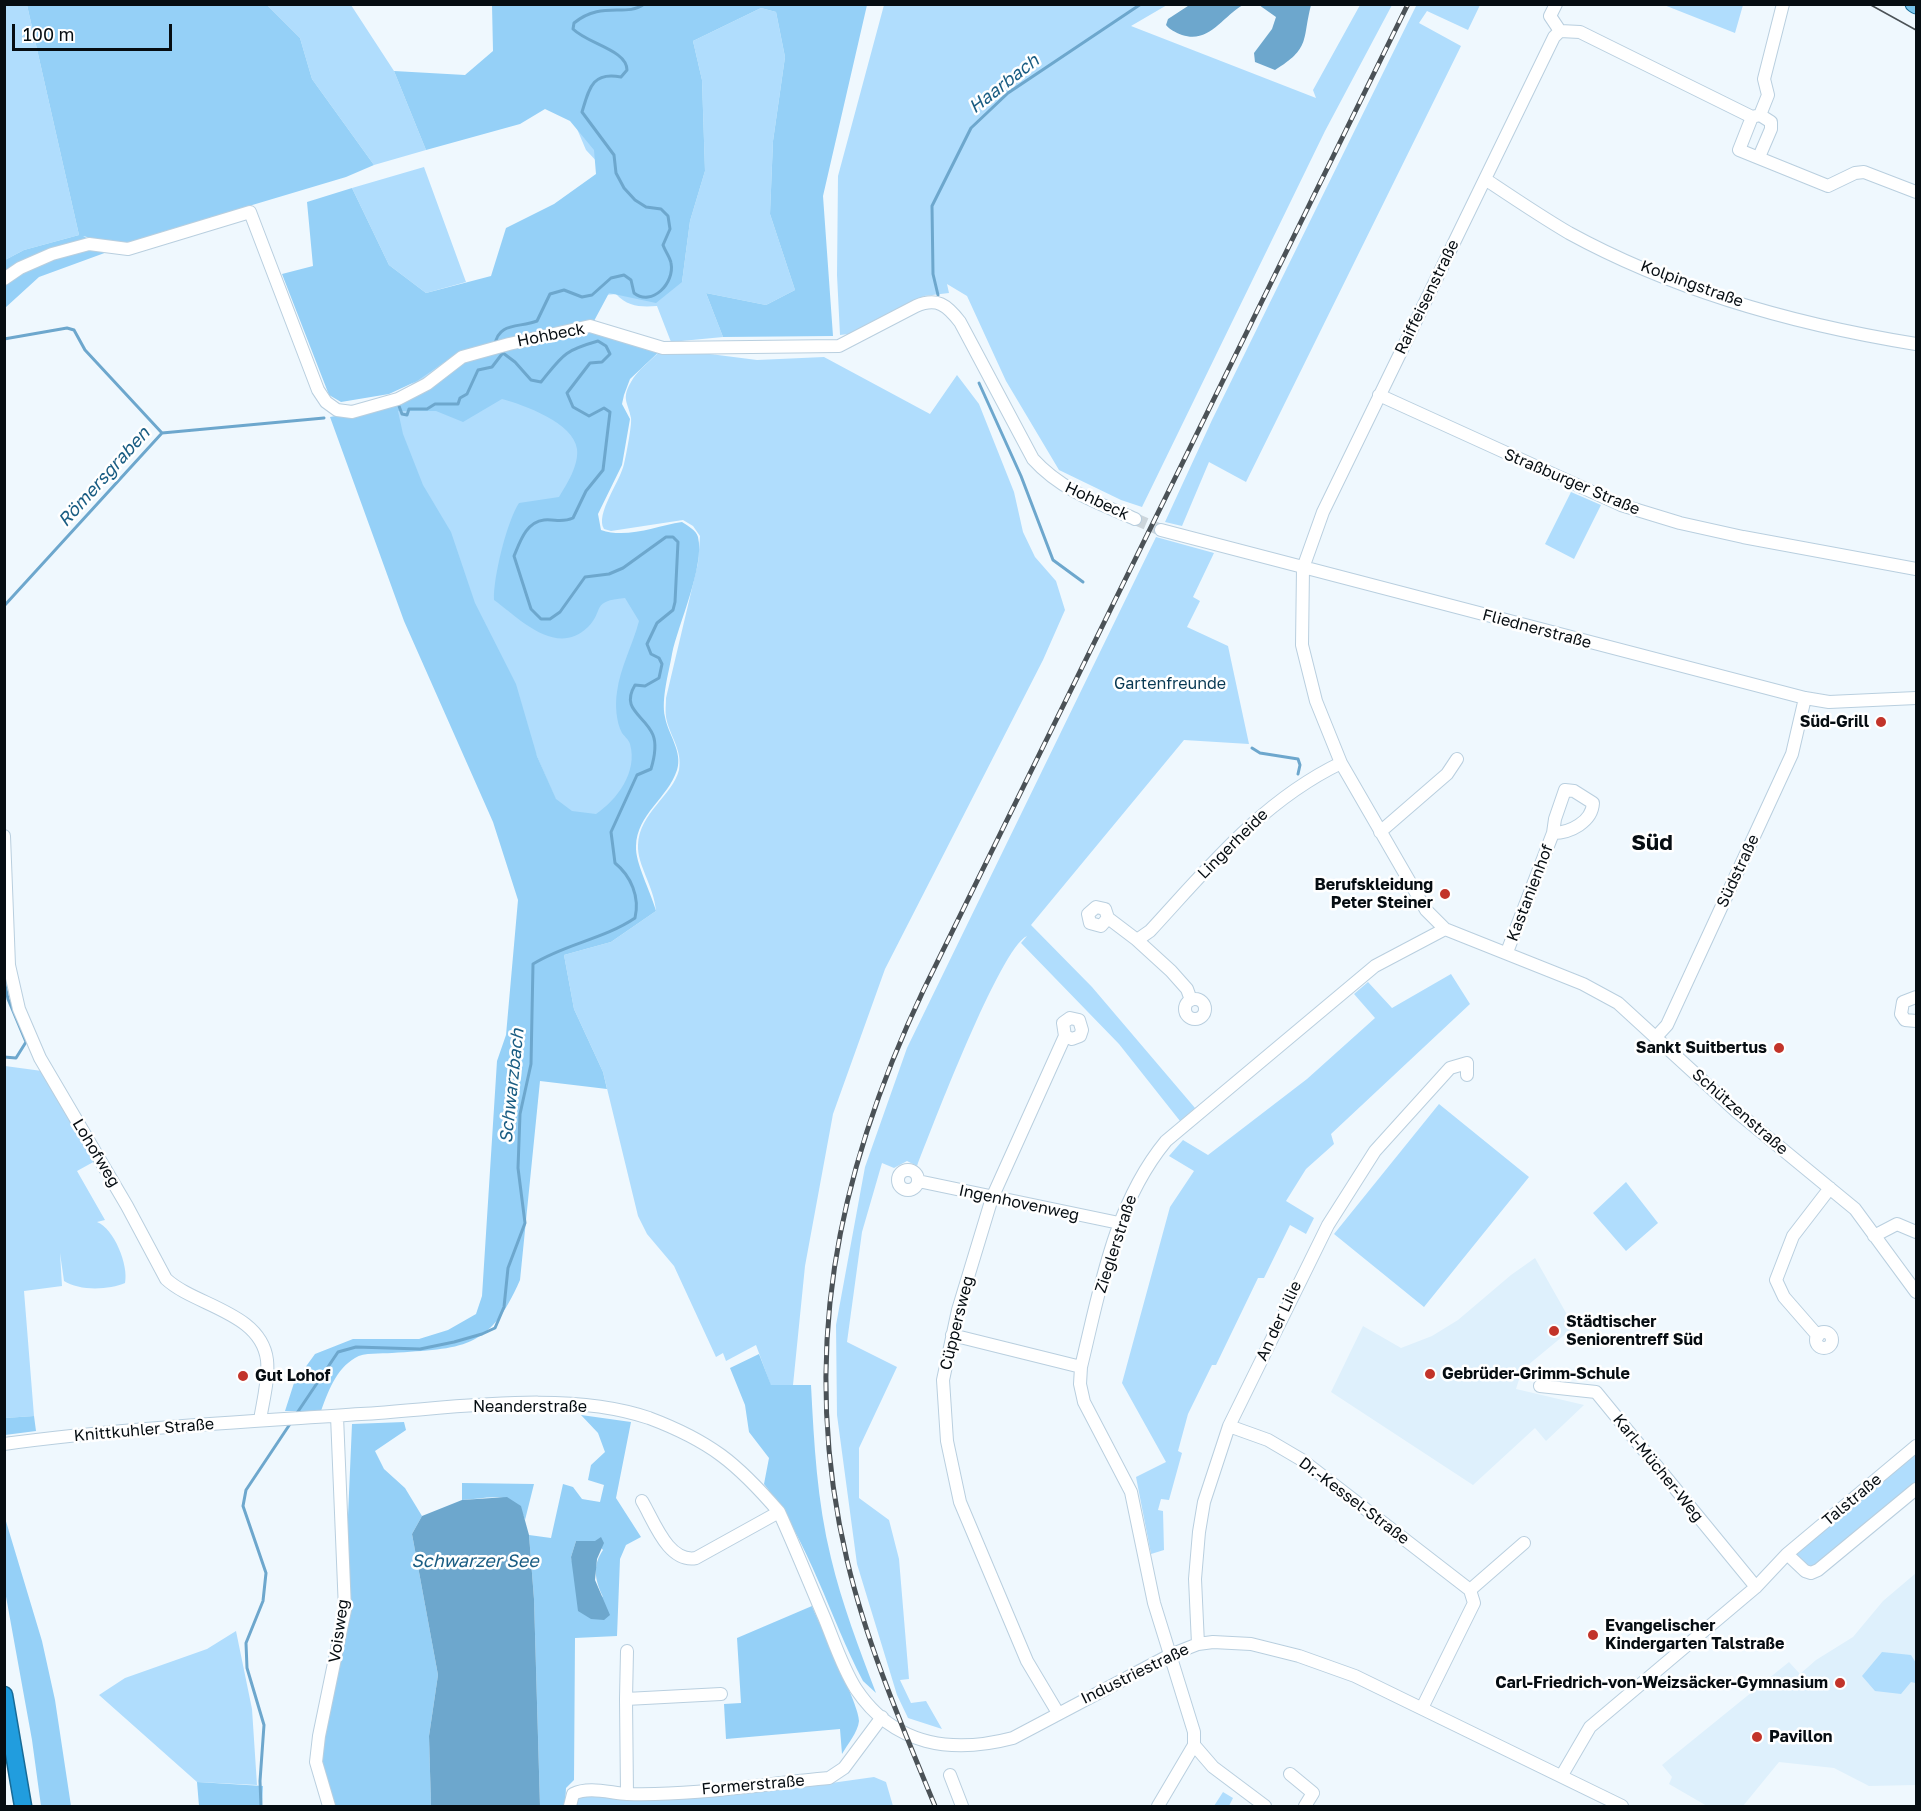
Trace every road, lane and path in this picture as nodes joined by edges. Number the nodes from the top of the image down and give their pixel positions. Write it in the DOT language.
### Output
graph roads {
  1 [pos="1556,4"];
  2 [pos="1783,4"];
  3 [pos="1560,31"];
  4 [pos="1756,116"];
  5 [pos="1759,157"];
  6 [pos="1485,179"];
  7 [pos="1917,192"];
  8 [pos="4,279"];
  9 [pos="1917,344"];
  10 [pos="1379,395"];
  11 [pos="1135,519"];
  12 [pos="1161,530"];
  13 [pos="1303,568"];
  14 [pos="1917,568"];
  15 [pos="1805,698"];
  16 [pos="1917,698"];
  17 [pos="1457,759"];
  18 [pos="1341,763"];
  19 [pos="1380,832"];
  20 [pos="1553,833"];
  21 [pos="4,836"];
  22 [pos="1108,918"];
  23 [pos="1445,929"];
  24 [pos="1137,940"];
  25 [pos="1507,952"];
  26 [pos="1917,997"];
  27 [pos="1191,1000"];
  28 [pos="1917,1021"];
  29 [pos="1065,1036"];
  30 [pos="1656,1037"];
  31 [pos="1467,1075"];
  32 [pos="918,1181"];
  33 [pos="1830,1188"];
  34 [pos="992,1198"];
  35 [pos="1119,1223"];
  36 [pos="1917,1232"];
  37 [pos="1874,1236"];
  38 [pos="1917,1292"];
  39 [pos="952,1335"];
  40 [pos="1818,1336"];
  41 [pos="1081,1367"];
  42 [pos="1540,1386"];
  43 [pos="337,1416"];
  44 [pos="283,1419"];
  45 [pos="260,1420"];
  46 [pos="1229,1426"];
  47 [pos="4,1444"];
  48 [pos="1917,1446"];
  49 [pos="1917,1489"];
  50 [pos="642,1500"];
  51 [pos="778,1512"];
  52 [pos="1524,1543"];
  53 [pos="1787,1554"];
  54 [pos="1756,1587"];
  55 [pos="1470,1590"];
  56 [pos="1198,1644"];
  57 [pos="627,1651"];
  58 [pos="1170,1655"];
  59 [pos="721,1694"];
  60 [pos="4,1695"];
  61 [pos="626,1699"];
  62 [pos="1422,1708"];
  63 [pos="1058,1713"];
  64 [pos="882,1717"];
  65 [pos="1194,1745"];
  66 [pos="1290,1774"];
  67 [pos="950,1775"];
  68 [pos="1562,1775"];
  69 [pos="627,1794"];
  70 [pos="23,1806"];
  71 [pos="329,1806"];
  72 [pos="570,1806"];
  73 [pos="962,1806"];
  74 [pos="1158,1806"];
  75 [pos="1264,1806"];
  76 [pos="1305,1806"];
  77 [pos="1622,1806"];
  1 -- 3 [label="street"];
  2 -- 4 [label="street"];
  3 -- 4 [label="street"];
  3 -- 6 [label="street, Raiffeisenstraße"];
  4 -- 5 [label="street"];
  4 -- 5 [label="street"];
  5 -- 7 [label="street"];
  6 -- 9 [label="street, Kolpingstraße"];
  6 -- 10 [label="street, Raiffeisenstraße"];
  8 -- 11 [label="street, Hohbeck"];
  10 -- 13 [label="street, Raiffeisenstraße"];
  10 -- 14 [label="street, Straßburger Straße"];
  12 -- 13 [label="street, Fliednerstraße"];
  13 -- 15 [label="street, Fliednerstraße"];
  13 -- 18 [label="street, Schützenstraße"];
  15 -- 16 [label="street, Fliednerstraße"];
  15 -- 30 [label="street, Südstraße"];
  17 -- 19 [label="street"];
  18 -- 19 [label="street, Schützenstraße"];
  18 -- 24 [label="street, Lingerheide"];
  19 -- 23 [label="street, Schützenstraße"];
  20 -- 25 [label="street, Kastanienhof"];
  21 -- 45 [label="street, Lohofweg"];
  22 -- 24 [label="street"];
  23 -- 25 [label="street, Schützenstraße"];
  23 -- 35 [label="street, Zieglerstraße"];
  24 -- 27 [label="street"];
  25 -- 30 [label="street, Schützenstraße"];
  26 -- 28 [label="street"];
  29 -- 34 [label="street, Cüppersweg"];
  30 -- 33 [label="street, Schützenstraße"];
  31 -- 46 [label="street, An der Lilie"];
  32 -- 34 [label="street, Ingenhovenweg"];
  33 -- 37 [label="street, Schützenstraße"];
  33 -- 40 [label="street"];
  34 -- 35 [label="street, Ingenhovenweg"];
  34 -- 39 [label="street, Cüppersweg"];
  35 -- 41 [label="street, Zieglerstraße"];
  36 -- 37 [label="street"];
  37 -- 38 [label="street, Schützenstraße"];
  39 -- 41 [label="street"];
  39 -- 63 [label="street, Cüppersweg"];
  41 -- 58 [label="street, Zieglerstraße"];
  42 -- 54 [label="street, Karl-Mücher-Weg"];
  43 -- 44 [label="street, Neanderstraße"];
  43 -- 51 [label="street, Neanderstraße"];
  43 -- 71 [label="street, Voisweg"];
  44 -- 45 [label="street, Knittkuhler Straße"];
  45 -- 47 [label="street, Knittkuhler Straße"];
  46 -- 55 [label="street, Dr.-Kessel-Straße"];
  46 -- 56 [label="street, An der Lilie"];
  48 -- 53 [label="street, Talstraße"];
  49 -- 53 [label="street, Talstraße"];
  50 -- 51 [label="street"];
  51 -- 64 [label="street, Neanderstraße"];
  52 -- 55 [label="street"];
  53 -- 54 [label="street, Talstraße"];
  54 -- 68 [label="street, Talstraße"];
  55 -- 62 [label="street"];
  56 -- 58 [label="street, Industriestraße"];
  56 -- 62 [label="street, Industriestraße"];
  57 -- 61 [label="street"];
  58 -- 63 [label="street, Industriestraße"];
  58 -- 65 [label="street, Zieglerstraße"];
  59 -- 61 [label="street"];
  60 -- 70 [label="highway"];
  61 -- 69 [label="street"];
  62 -- 68 [label="street, Industriestraße"];
  63 -- 64 [label="street, Industriestraße"];
  64 -- 69 [label="street, Formerstraße"];
  65 -- 74 [label="street"];
  65 -- 75 [label="street"];
  66 -- 76 [label="street"];
  67 -- 73 [label="street"];
  68 -- 77 [label="street, Industriestraße"];
  69 -- 72 [label="street, Formerstraße"];
}
